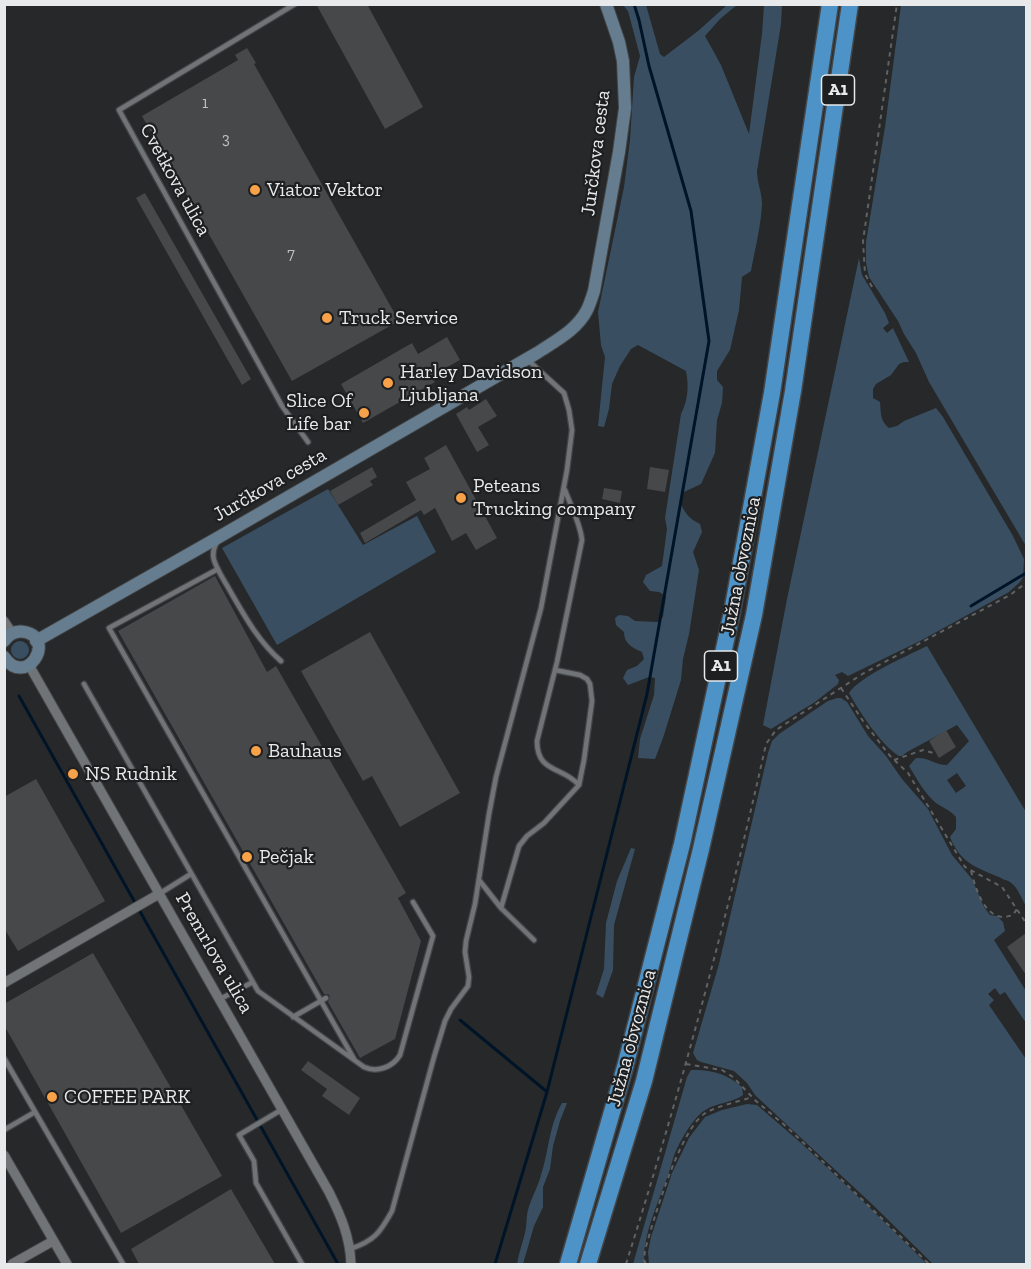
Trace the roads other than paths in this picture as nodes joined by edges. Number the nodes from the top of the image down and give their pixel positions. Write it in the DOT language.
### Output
graph roads {
  1 [pos="295,4"];
  2 [pos="606,4"];
  3 [pos="830,4"];
  4 [pos="850,4"];
  5 [pos="527,359"];
  6 [pos="308,442"];
  7 [pos="564,487"];
  8 [pos="219,537"];
  9 [pos="218,568"];
  10 [pos="4,621"];
  11 [pos="8,637"];
  12 [pos="36,641"];
  13 [pos="5,658"];
  14 [pos="281,661"];
  15 [pos="29,665"];
  16 [pos="555,670"];
  17 [pos="84,684"];
  18 [pos="579,785"];
  19 [pos="191,874"];
  20 [pos="479,880"];
  21 [pos="159,894"];
  22 [pos="413,902"];
  23 [pos="501,908"];
  24 [pos="534,939"];
  25 [pos="253,982"];
  26 [pos="4,983"];
  27 [pos="220,999"];
  28 [pos="324,1000"];
  29 [pos="294,1017"];
  30 [pos="4,1058"];
  31 [pos="356,1061"];
  32 [pos="281,1110"];
  33 [pos="35,1112"];
  34 [pos="4,1130"];
  35 [pos="4,1155"];
  36 [pos="53,1241"];
  37 [pos="350,1249"];
  38 [pos="12,1264"];
  39 [pos="67,1264"];
  40 [pos="123,1264"];
  41 [pos="302,1264"];
  42 [pos="351,1264"];
  43 [pos="568,1264"];
  44 [pos="588,1264"];
  1 -- 6 [label="lane, Cvetkova ulica"];
  2 -- 5 [label="street, Jurčkova cesta"];
  3 -- 43 [label="highway, Južna obvoznica / A1"];
  4 -- 44 [label="highway, Južna obvoznica / A1"];
  5 -- 7 [label="lane"];
  5 -- 8 [label="street, Jurčkova cesta"];
  7 -- 16 [label="lane"];
  7 -- 20 [label="lane"];
  8 -- 9 [label="lane"];
  8 -- 12 [label="street, Jurčkova cesta"];
  9 -- 14 [label="lane"];
  9 -- 28 [label="lane"];
  10 -- 11 [label="street"];
  11 -- 12 [label="street"];
  12 -- 15 [label="street"];
  13 -- 15 [label="street"];
  15 -- 21 [label="street, Premrlova ulica"];
  16 -- 18 [label="lane"];
  16 -- 18 [label="lane"];
  17 -- 19 [label="lane"];
  18 -- 23 [label="lane"];
  19 -- 21 [label="lane"];
  19 -- 25 [label="lane"];
  20 -- 23 [label="lane"];
  20 -- 37 [label="lane"];
  21 -- 26 [label="street"];
  21 -- 27 [label="street, Premrlova ulica"];
  22 -- 31 [label="lane"];
  23 -- 24 [label="lane"];
  25 -- 27 [label="lane"];
  25 -- 29 [label="lane"];
  27 -- 32 [label="street, Premrlova ulica"];
  28 -- 29 [label="lane"];
  28 -- 31 [label="lane"];
  29 -- 31 [label="lane"];
  30 -- 33 [label="lane"];
  32 -- 37 [label="street, Premrlova ulica"];
  32 -- 41 [label="lane"];
  33 -- 34 [label="lane"];
  33 -- 40 [label="lane"];
  35 -- 36 [label="street"];
  36 -- 38 [label="street"];
  36 -- 39 [label="street"];
  37 -- 42 [label="street, Premrlova ulica"];
}
